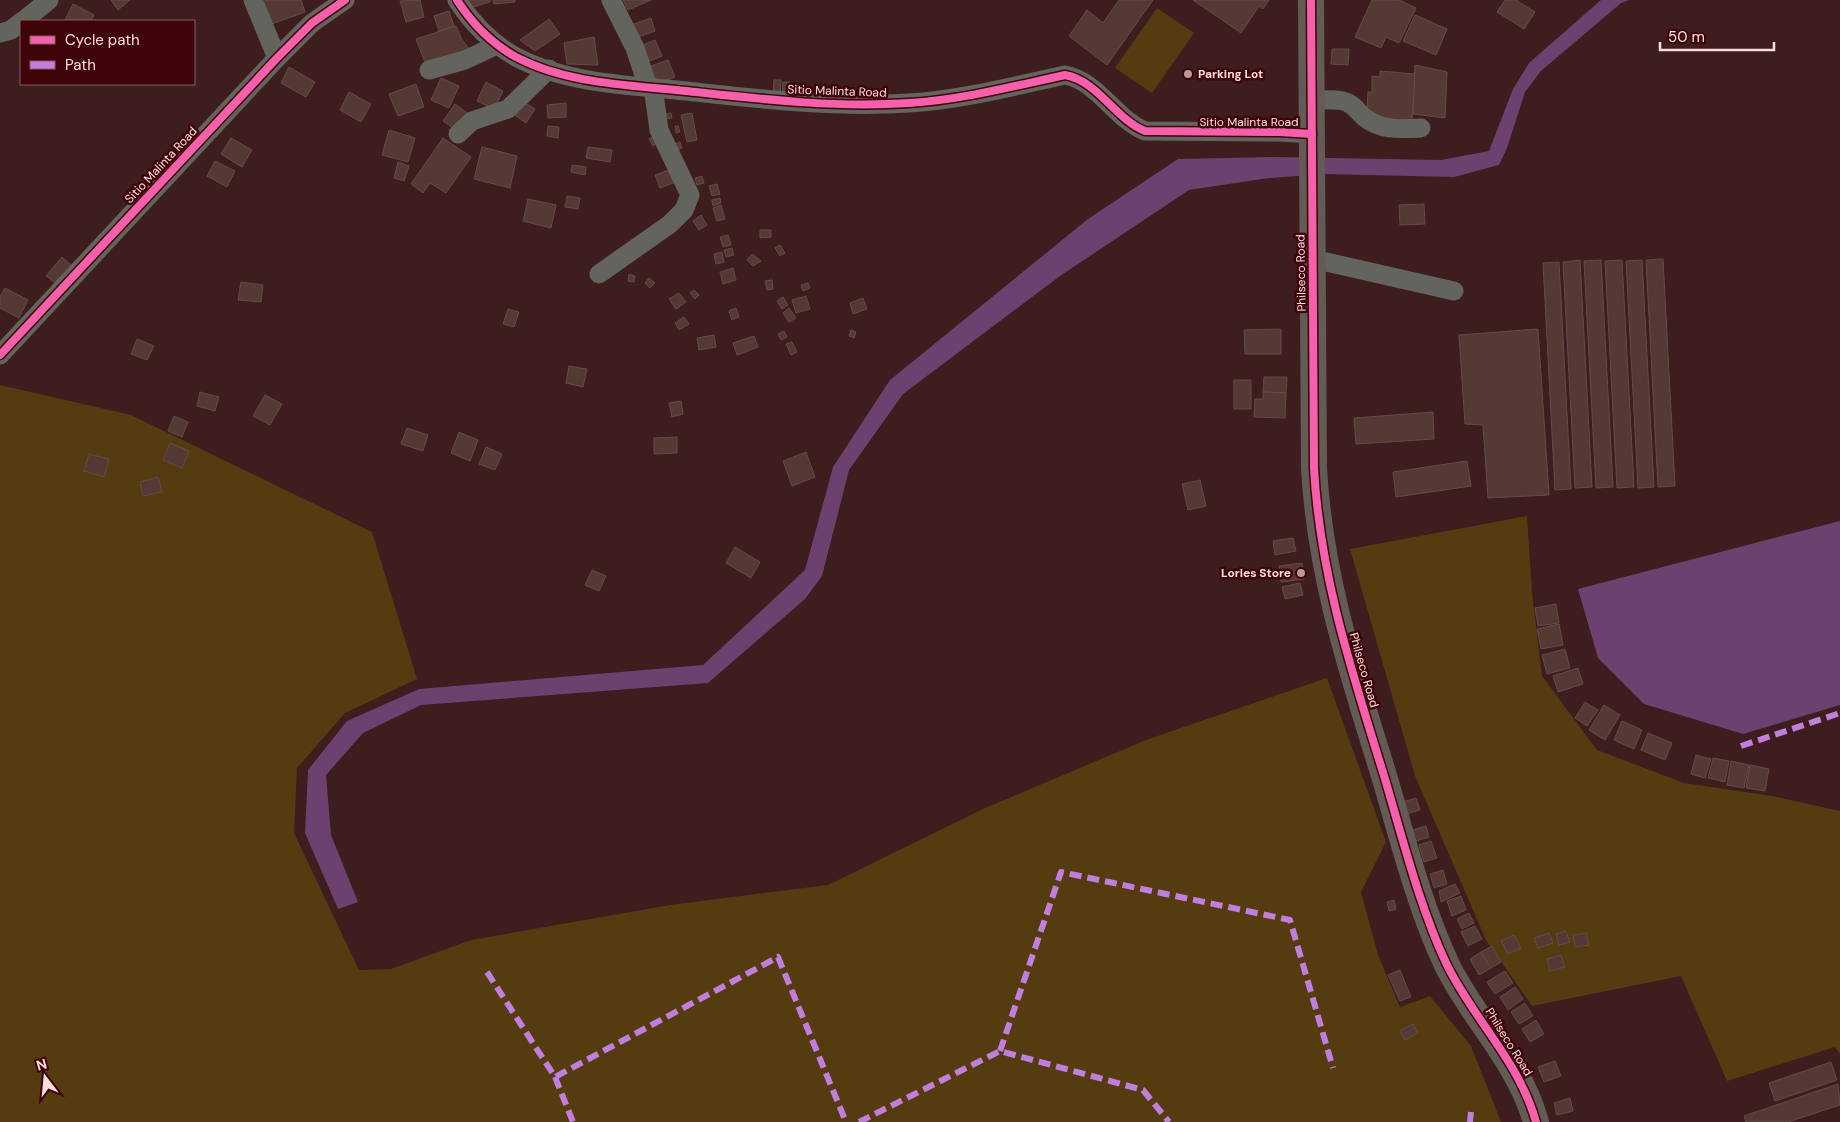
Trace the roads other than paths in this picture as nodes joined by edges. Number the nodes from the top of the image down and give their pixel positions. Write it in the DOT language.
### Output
graph roads {
  1 [pos="49,0"];
  2 [pos="252,0"];
  3 [pos="346,0"];
  4 [pos="458,0"];
  5 [pos="611,0"];
  6 [pos="1311,0"];
  7 [pos="24,20"];
  8 [pos="20,23"];
  9 [pos="0,33"];
  10 [pos="497,45"];
  11 [pos="277,58"];
  12 [pos="549,69"];
  13 [pos="429,70"];
  14 [pos="651,87"];
  15 [pos="1312,100"];
  16 [pos="1421,128"];
  17 [pos="458,134"];
  18 [pos="1312,138"];
  19 [pos="1313,259"];
  20 [pos="599,274"];
  21 [pos="1454,291"];
  22 [pos="0,355"];
  23 [pos="1536,1122"];
  1 -- 7 [label="street"];
  2 -- 11 [label="street"];
  3 -- 11 [label="street, Sitio Malinta Road"];
  4 -- 10 [label="street, Sitio Malinta Road"];
  5 -- 14 [label="street"];
  6 -- 15 [label="street, Philseco Road"];
  8 -- 9 [label="street"];
  10 -- 12 [label="street, Sitio Malinta Road"];
  10 -- 13 [label="street"];
  11 -- 22 [label="street, Sitio Malinta Road"];
  12 -- 14 [label="street, Sitio Malinta Road"];
  12 -- 17 [label="street"];
  14 -- 18 [label="street, Sitio Malinta Road"];
  14 -- 20 [label="street"];
  15 -- 16 [label="street"];
  15 -- 18 [label="street, Philseco Road"];
  18 -- 19 [label="street, Philseco Road"];
  19 -- 21 [label="street"];
  19 -- 23 [label="street, Philseco Road"];
}
